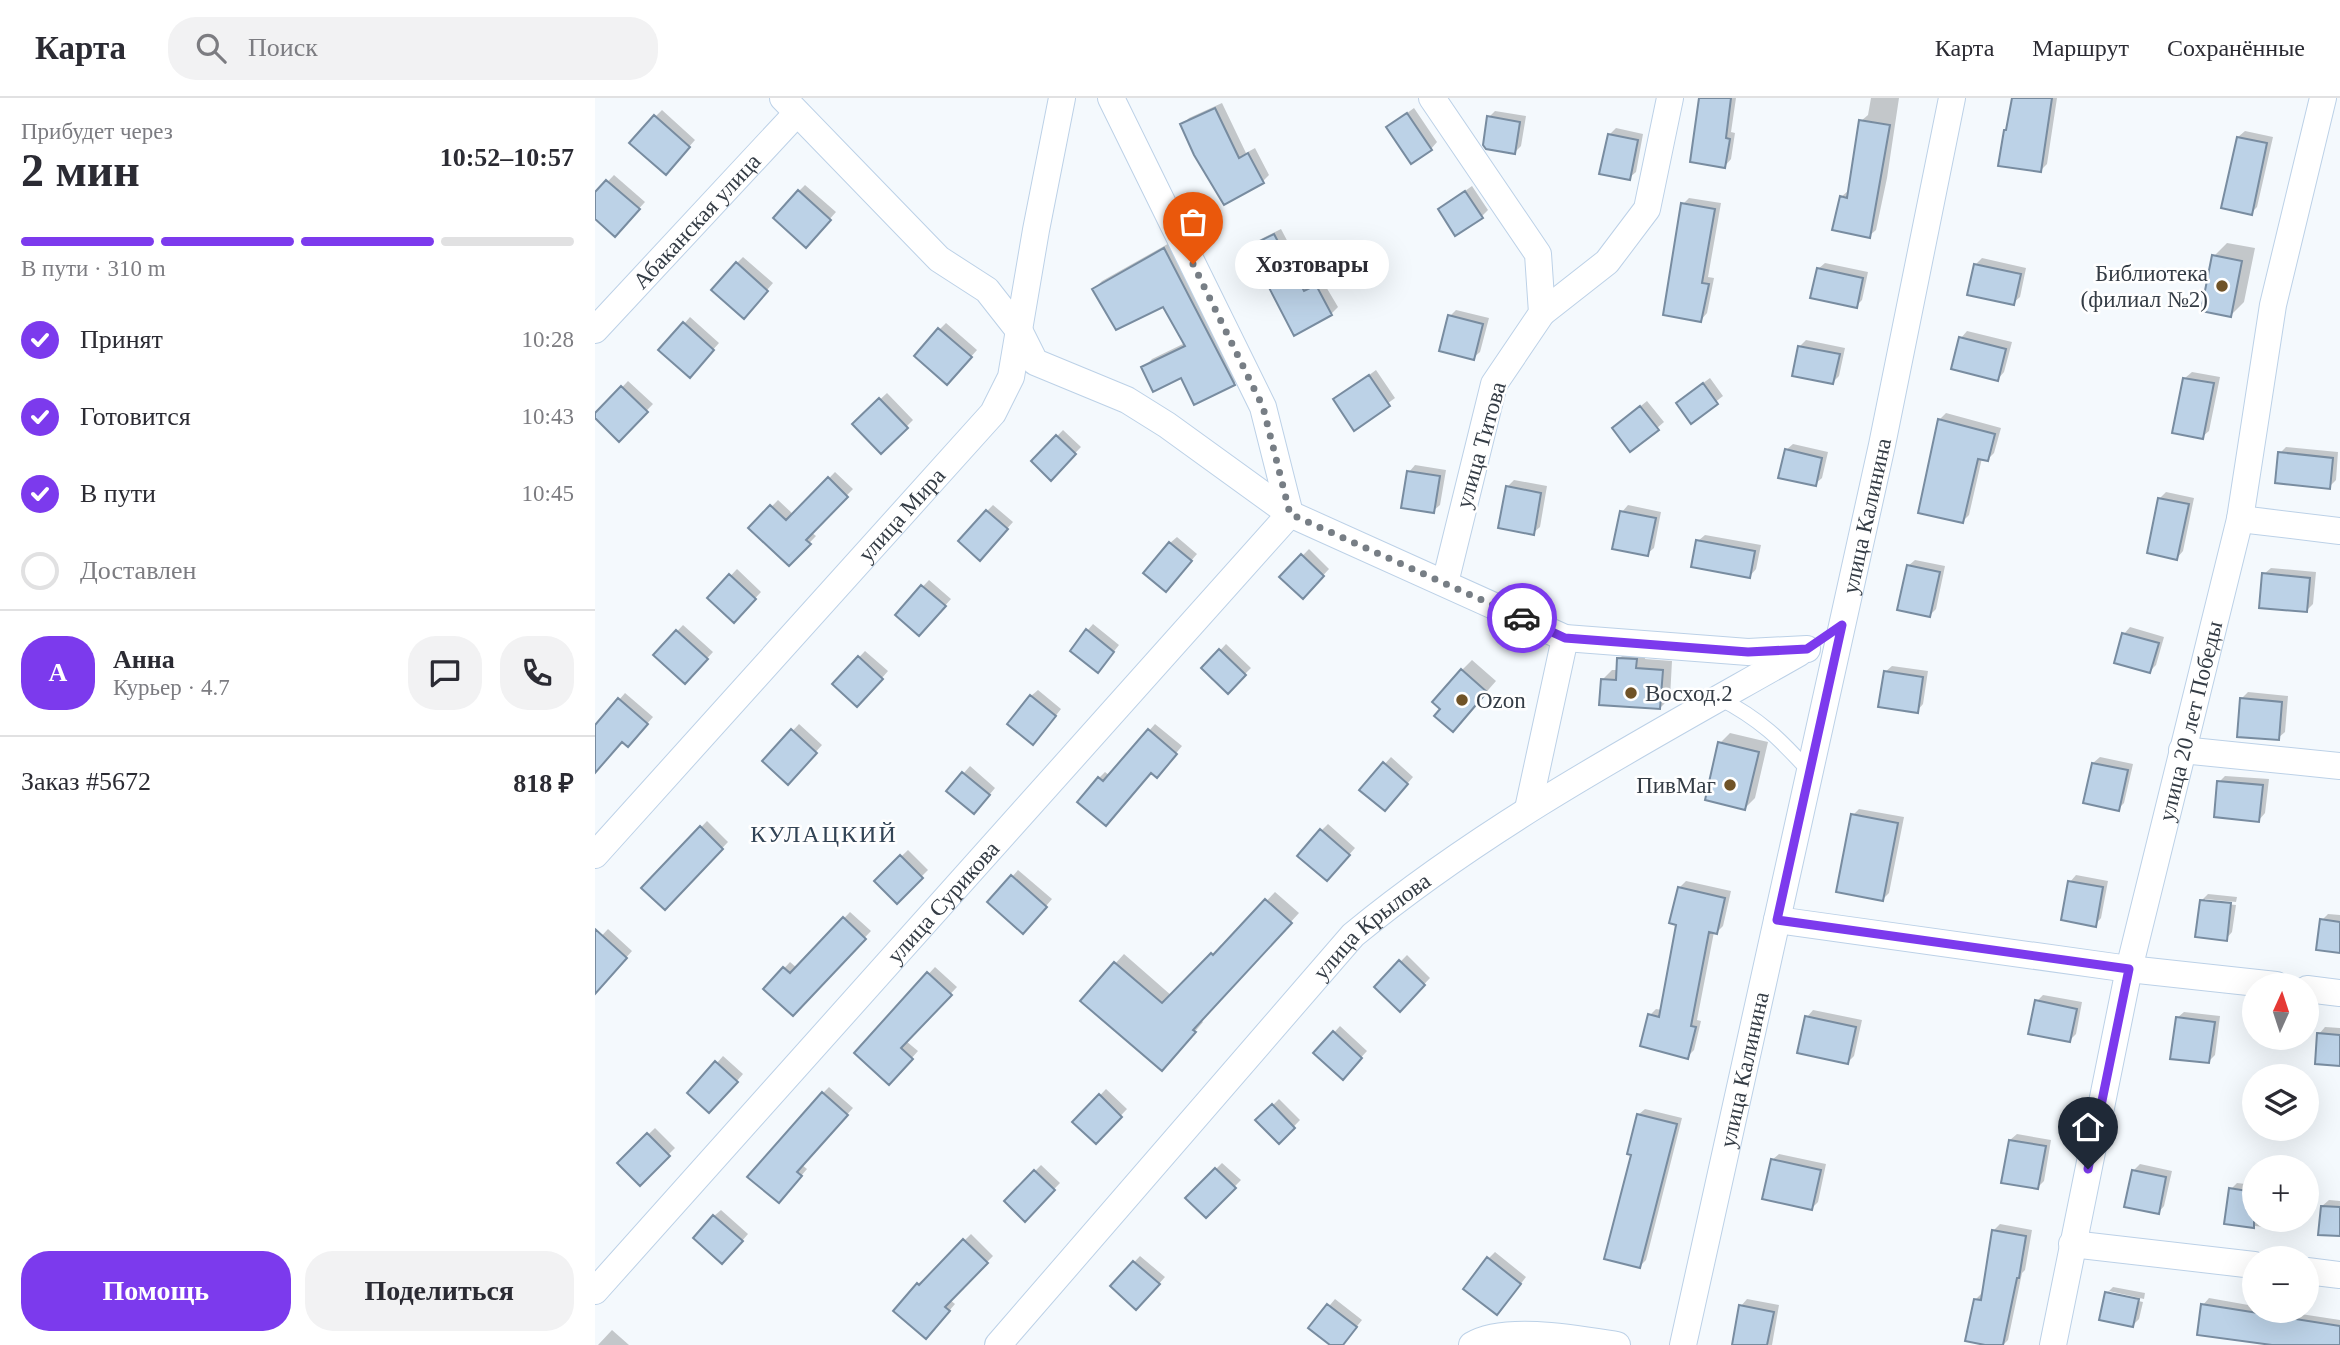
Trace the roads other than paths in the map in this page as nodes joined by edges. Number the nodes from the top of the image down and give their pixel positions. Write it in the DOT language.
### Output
graph roads {
  1 [pos="1062,98"];
  2 [pos="1111,98"];
  3 [pos="1432,98"];
  4 [pos="1670,98"];
  5 [pos="1952,98"];
  6 [pos="2323,98"];
  7 [pos="790,106"];
  8 [pos="1542,313"];
  9 [pos="595,330"];
  10 [pos="1020,332"];
  11 [pos="1290,514"];
  12 [pos="2239,519"];
  13 [pos="2340,531"];
  14 [pos="1445,583"];
  15 [pos="1842,625"];
  16 [pos="1565,638"];
  17 [pos="1807,649"];
  18 [pos="1719,698"];
  19 [pos="2182,750"];
  20 [pos="2340,766"];
  21 [pos="1810,772"];
  22 [pos="1528,809"];
  23 [pos="595,855"];
  24 [pos="1777,920"];
  25 [pos="2129,969"];
  26 [pos="2242,981"];
  27 [pos="2319,990"];
  28 [pos="2340,993"];
  29 [pos="2072,1244"];
  30 [pos="2242,1264"];
  31 [pos="2319,1272"];
  32 [pos="2340,1275"];
  33 [pos="595,1291"];
  34 [pos="998,1345"];
  35 [pos="1472,1345"];
  36 [pos="1617,1345"];
  37 [pos="1683,1345"];
  38 [pos="2053,1345"];
  1 -- 10 [label="street, улица Мира"];
  2 -- 11 [label="street"];
  3 -- 8 [label="street"];
  4 -- 8 [label="street, улица Титова"];
  5 -- 15 [label="street, улица Калинина"];
  6 -- 12 [label="street, улица 20 лет Победы"];
  7 -- 9 [label="street, Абаканская улица"];
  7 -- 10 [label="street"];
  8 -- 14 [label="street, улица Титова"];
  10 -- 11 [label="street"];
  10 -- 23 [label="street, улица Мира"];
  11 -- 14 [label="street"];
  11 -- 33 [label="street, улица Сурикова"];
  12 -- 13 [label="street"];
  12 -- 19 [label="street, улица 20 лет Победы"];
  14 -- 16 [label="street"];
  15 -- 17 [label="street, улица Крылова"];
  15 -- 21 [label="street, улица Калинина"];
  16 -- 17 [label="street"];
  16 -- 22 [label="street"];
  17 -- 18 [label="street, улица Крылова"];
  18 -- 21 [label="lane"];
  18 -- 22 [label="street, улица Крылова"];
  19 -- 20 [label="street"];
  19 -- 25 [label="street, улица 20 лет Победы"];
  21 -- 24 [label="street, улица Калинина"];
  22 -- 34 [label="street, улица Крылова"];
  24 -- 25 [label="street"];
  24 -- 37 [label="street, улица Калинина"];
  25 -- 26 [label="street"];
  25 -- 29 [label="street, улица 20 лет Победы"];
  27 -- 28 [label="street"];
  29 -- 30 [label="street"];
  29 -- 38 [label="street, улица 20 лет Победы"];
  31 -- 32 [label="street"];
  35 -- 36 [label="street"];
}
